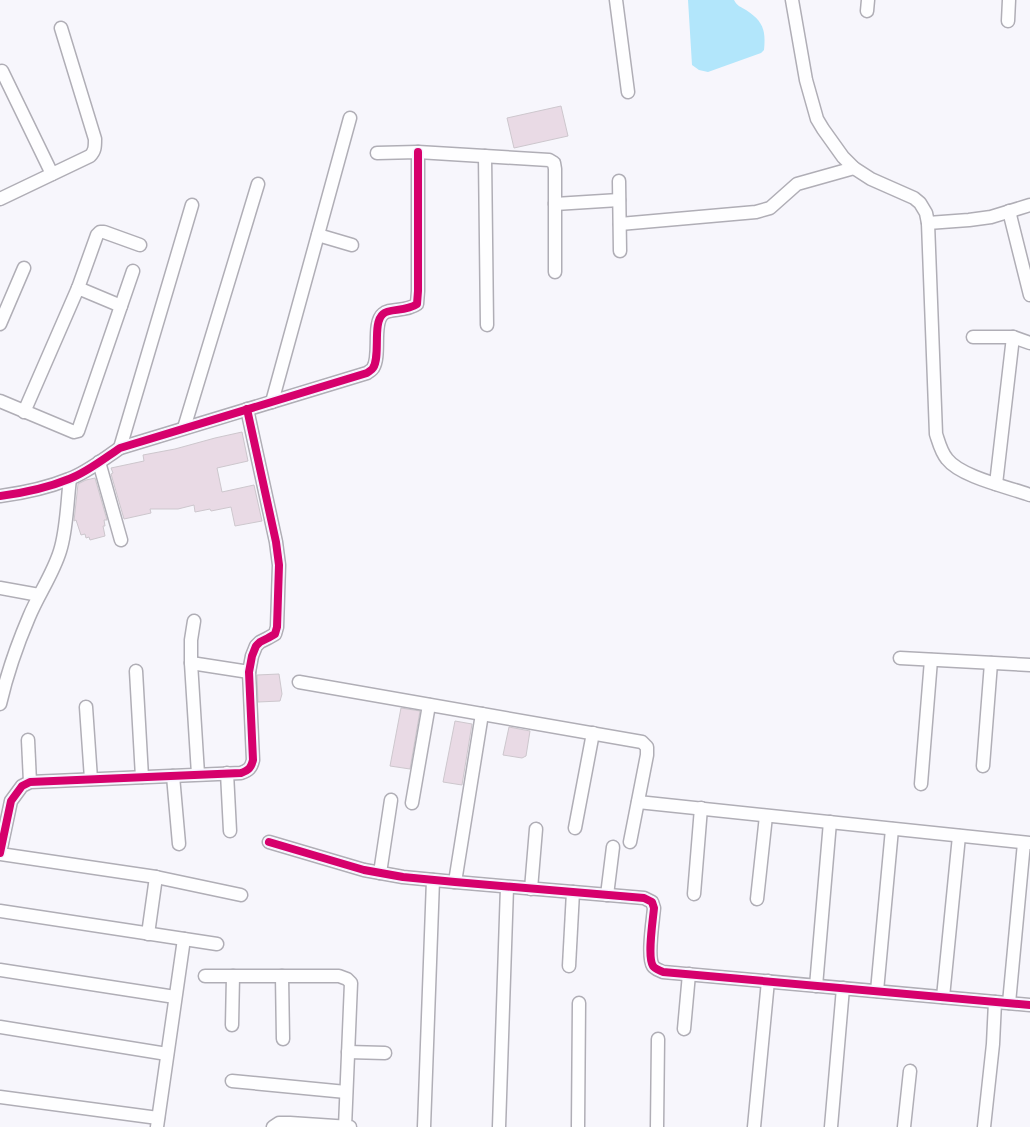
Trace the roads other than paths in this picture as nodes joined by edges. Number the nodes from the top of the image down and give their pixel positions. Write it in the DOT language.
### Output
graph roads {
  1 [pos="616,0"];
  2 [pos="792,0"];
  3 [pos="1009,0"];
  4 [pos="1008,21"];
  5 [pos="62,28"];
  6 [pos="2,71"];
  7 [pos="628,92"];
  8 [pos="350,118"];
  9 [pos="418,152"];
  10 [pos="377,153"];
  11 [pos="485,156"];
  12 [pos="854,168"];
  13 [pos="52,174"];
  14 [pos="619,181"];
  15 [pos="258,184"];
  16 [pos="1,197"];
  17 [pos="620,200"];
  18 [pos="555,204"];
  19 [pos="192,205"];
  20 [pos="1030,205"];
  21 [pos="1009,212"];
  22 [pos="928,222"];
  23 [pos="620,224"];
  24 [pos="318,235"];
  25 [pos="352,245"];
  26 [pos="140,246"];
  27 [pos="620,251"];
  28 [pos="24,268"];
  29 [pos="133,271"];
  30 [pos="555,272"];
  31 [pos="78,288"];
  32 [pos="1030,295"];
  33 [pos="121,306"];
  34 [pos="0,324"];
  35 [pos="487,325"];
  36 [pos="974,337"];
  37 [pos="1014,337"];
  38 [pos="1030,343"];
  39 [pos="0,401"];
  40 [pos="272,402"];
  41 [pos="247,409"];
  42 [pos="24,412"];
  43 [pos="184,428"];
  44 [pos="120,448"];
  45 [pos="99,462"];
  46 [pos="70,479"];
  47 [pos="996,484"];
  48 [pos="1030,494"];
  49 [pos="0,496"];
  50 [pos="121,540"];
  51 [pos="0,588"];
  52 [pos="39,595"];
  53 [pos="194,621"];
  54 [pos="900,658"];
  55 [pos="931,660"];
  56 [pos="191,663"];
  57 [pos="991,663"];
  58 [pos="1030,665"];
  59 [pos="136,671"];
  60 [pos="249,672"];
  61 [pos="299,682"];
  62 [pos="0,704"];
  63 [pos="429,704"];
  64 [pos="86,707"];
  65 [pos="482,714"];
  66 [pos="594,733"];
  67 [pos="28,740"];
  68 [pos="983,766"];
  69 [pos="227,773"];
  70 [pos="198,774"];
  71 [pos="173,776"];
  72 [pos="142,777"];
  73 [pos="91,779"];
  74 [pos="30,782"];
  75 [pos="921,784"];
  76 [pos="6,800"];
  77 [pos="391,800"];
  78 [pos="412,802"];
  79 [pos="638,802"];
  80 [pos="701,808"];
  81 [pos="766,816"];
  82 [pos="830,822"];
  83 [pos="575,828"];
  84 [pos="892,829"];
  85 [pos="230,830"];
  86 [pos="536,830"];
  87 [pos="959,836"];
  88 [pos="269,842"];
  89 [pos="630,842"];
  90 [pos="1027,843"];
  91 [pos="179,844"];
  92 [pos="613,847"];
  93 [pos="0,853"];
  94 [pos="380,873"];
  95 [pos="156,877"];
  96 [pos="433,880"];
  97 [pos="455,882"];
  98 [pos="507,887"];
  99 [pos="531,889"];
  100 [pos="573,892"];
  101 [pos="694,894"];
  102 [pos="241,895"];
  103 [pos="607,895"];
  104 [pos="757,900"];
  105 [pos="0,911"];
  106 [pos="148,934"];
  107 [pos="184,939"];
  108 [pos="217,944"];
  109 [pos="568,966"];
  110 [pos="0,970"];
  111 [pos="689,974"];
  112 [pos="205,976"];
  113 [pos="233,976"];
  114 [pos="282,976"];
  115 [pos="768,981"];
  116 [pos="816,986"];
  117 [pos="843,988"];
  118 [pos="877,991"];
  119 [pos="176,997"];
  120 [pos="943,997"];
  121 [pos="995,1002"];
  122 [pos="579,1003"];
  123 [pos="1009,1003"];
  124 [pos="1030,1005"];
  125 [pos="232,1025"];
  126 [pos="0,1027"];
  127 [pos="684,1029"];
  128 [pos="283,1039"];
  129 [pos="658,1039"];
  130 [pos="348,1052"];
  131 [pos="385,1053"];
  132 [pos="167,1054"];
  133 [pos="910,1071"];
  134 [pos="232,1081"];
  135 [pos="346,1092"];
  136 [pos="0,1097"];
  137 [pos="157,1123"];
  138 [pos="273,1127"];
  139 [pos="345,1127"];
  140 [pos="350,1127"];
  141 [pos="424,1127"];
  142 [pos="499,1127"];
  143 [pos="578,1127"];
  144 [pos="657,1127"];
  145 [pos="754,1127"];
  146 [pos="831,1127"];
  147 [pos="904,1127"];
  148 [pos="984,1127"];
  1 -- 7 [label="street"];
  2 -- 12 [label="street"];
  3 -- 4 [label="street"];
  5 -- 13 [label="street"];
  6 -- 13 [label="street"];
  8 -- 24 [label="street"];
  9 -- 10 [label="street"];
  9 -- 11 [label="street"];
  9 -- 40 [label="street"];
  11 -- 18 [label="street"];
  11 -- 35 [label="street"];
  12 -- 22 [label="street"];
  12 -- 23 [label="street"];
  13 -- 16 [label="street"];
  14 -- 17 [label="street"];
  15 -- 43 [label="street"];
  17 -- 18 [label="street"];
  17 -- 23 [label="street"];
  18 -- 30 [label="street"];
  19 -- 44 [label="street"];
  20 -- 21 [label="street"];
  21 -- 22 [label="street"];
  21 -- 32 [label="street"];
  22 -- 47 [label="street"];
  23 -- 27 [label="street"];
  24 -- 25 [label="street"];
  24 -- 40 [label="street"];
  26 -- 31 [label="street"];
  28 -- 34 [label="street"];
  29 -- 33 [label="street"];
  31 -- 33 [label="street"];
  31 -- 42 [label="street"];
  33 -- 42 [label="street"];
  36 -- 37 [label="street"];
  37 -- 38 [label="street"];
  37 -- 47 [label="street"];
  39 -- 42 [label="street"];
  40 -- 41 [label="street"];
  41 -- 43 [label="street"];
  41 -- 60 [label="street"];
  43 -- 44 [label="street"];
  44 -- 45 [label="street"];
  45 -- 46 [label="street"];
  45 -- 50 [label="street"];
  46 -- 49 [label="street"];
  46 -- 52 [label="street"];
  47 -- 48 [label="street"];
  51 -- 52 [label="street"];
  52 -- 62 [label="street"];
  53 -- 56 [label="street"];
  54 -- 55 [label="street"];
  55 -- 57 [label="street"];
  55 -- 75 [label="street"];
  56 -- 60 [label="street"];
  56 -- 70 [label="street"];
  57 -- 58 [label="street"];
  57 -- 68 [label="street"];
  59 -- 72 [label="street"];
  60 -- 69 [label="street"];
  61 -- 63 [label="street"];
  63 -- 65 [label="street"];
  63 -- 78 [label="street"];
  64 -- 73 [label="street"];
  65 -- 66 [label="street"];
  65 -- 97 [label="street"];
  66 -- 79 [label="street"];
  66 -- 83 [label="street"];
  67 -- 74 [label="street"];
  69 -- 70 [label="street"];
  69 -- 85 [label="street"];
  70 -- 71 [label="street"];
  71 -- 72 [label="street"];
  71 -- 91 [label="street"];
  72 -- 73 [label="street"];
  73 -- 74 [label="street"];
  74 -- 76 [label="street"];
  76 -- 93 [label="street"];
  77 -- 94 [label="street"];
  79 -- 80 [label="street"];
  79 -- 89 [label="street"];
  80 -- 81 [label="street"];
  80 -- 101 [label="street"];
  81 -- 82 [label="street"];
  81 -- 104 [label="street"];
  82 -- 84 [label="street"];
  82 -- 116 [label="street"];
  84 -- 87 [label="street"];
  84 -- 118 [label="street"];
  86 -- 99 [label="street"];
  87 -- 90 [label="street"];
  87 -- 120 [label="street"];
  88 -- 94 [label="street"];
  90 -- 123 [label="street"];
  92 -- 103 [label="street"];
  93 -- 95 [label="street"];
  94 -- 96 [label="street"];
  95 -- 102 [label="street"];
  95 -- 106 [label="street"];
  96 -- 97 [label="street"];
  96 -- 141 [label="street"];
  97 -- 98 [label="street"];
  98 -- 99 [label="street"];
  98 -- 142 [label="street"];
  99 -- 100 [label="street"];
  100 -- 103 [label="street"];
  100 -- 109 [label="street"];
  103 -- 111 [label="street"];
  105 -- 106 [label="street"];
  106 -- 107 [label="street"];
  107 -- 108 [label="street"];
  107 -- 119 [label="street"];
  110 -- 119 [label="street"];
  111 -- 115 [label="street"];
  111 -- 127 [label="street"];
  112 -- 113 [label="street"];
  113 -- 114 [label="street"];
  113 -- 125 [label="street"];
  114 -- 128 [label="street"];
  114 -- 130 [label="street"];
  115 -- 116 [label="street"];
  115 -- 145 [label="street"];
  116 -- 117 [label="street"];
  117 -- 118 [label="street"];
  117 -- 146 [label="street"];
  118 -- 120 [label="street"];
  119 -- 132 [label="street"];
  120 -- 121 [label="street"];
  121 -- 123 [label="street"];
  121 -- 148 [label="street"];
  122 -- 143 [label="street"];
  123 -- 124 [label="street"];
  126 -- 132 [label="street"];
  129 -- 144 [label="street"];
  130 -- 131 [label="street"];
  130 -- 135 [label="street"];
  132 -- 137 [label="street"];
  133 -- 147 [label="street"];
  134 -- 135 [label="street"];
  135 -- 139 [label="street"];
  136 -- 137 [label="street"];
  138 -- 139 [label="street"];
  139 -- 140 [label="street"];
}
